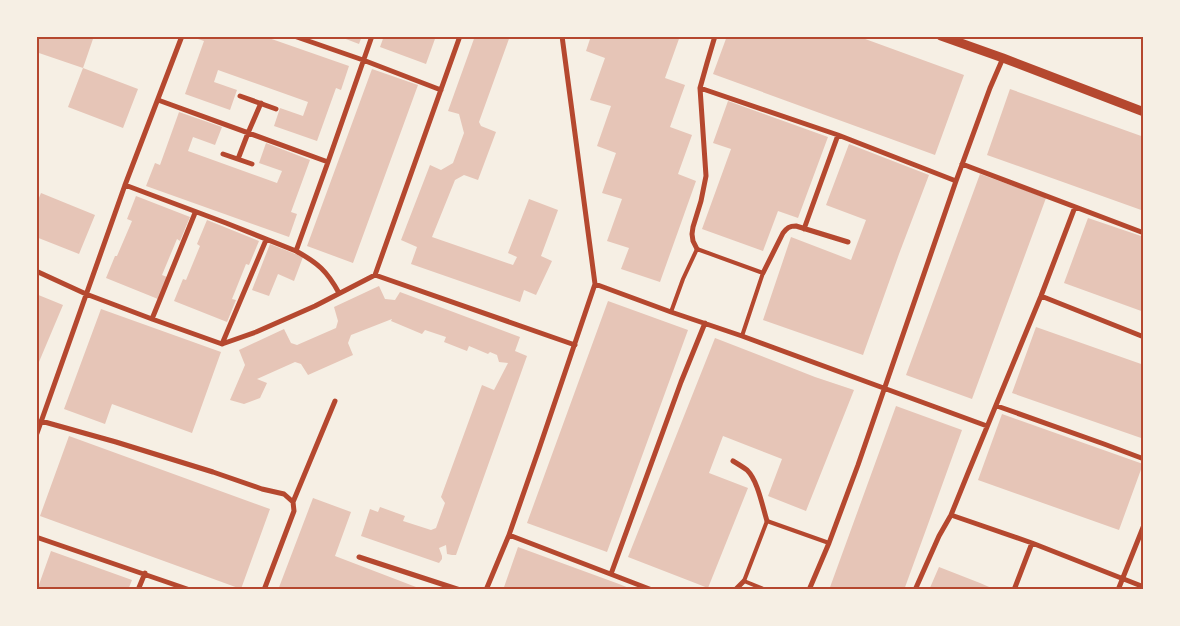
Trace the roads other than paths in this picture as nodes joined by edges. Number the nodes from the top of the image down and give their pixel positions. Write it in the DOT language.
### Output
graph roads {
  1 [pos="182,36"];
  2 [pos="294,36"];
  3 [pos="372,36"];
  4 [pos="460,36"];
  5 [pos="562,36"];
  6 [pos="715,36"];
  7 [pos="941,36"];
  8 [pos="1003,58"];
  9 [pos="363,60"];
  10 [pos="700,88"];
  11 [pos="441,90"];
  12 [pos="240,96"];
  13 [pos="158,100"];
  14 [pos="261,103"];
  15 [pos="276,109"];
  16 [pos="1144,112"];
  17 [pos="248,132"];
  18 [pos="838,135"];
  19 [pos="223,154"];
  20 [pos="238,160"];
  21 [pos="328,162"];
  22 [pos="252,164"];
  23 [pos="962,164"];
  24 [pos="956,181"];
  25 [pos="125,186"];
  26 [pos="1075,207"];
  27 [pos="195,213"];
  28 [pos="804,229"];
  29 [pos="1144,233"];
  30 [pos="266,240"];
  31 [pos="848,242"];
  32 [pos="697,249"];
  33 [pos="296,252"];
  34 [pos="36,271"];
  35 [pos="763,273"];
  36 [pos="374,275"];
  37 [pos="595,284"];
  38 [pos="339,293"];
  39 [pos="86,294"];
  40 [pos="1041,296"];
  41 [pos="671,312"];
  42 [pos="152,320"];
  43 [pos="705,323"];
  44 [pos="742,336"];
  45 [pos="1144,337"];
  46 [pos="222,344"];
  47 [pos="575,346"];
  48 [pos="884,388"];
  49 [pos="335,401"];
  50 [pos="996,406"];
  51 [pos="41,421"];
  52 [pos="987,426"];
  53 [pos="36,436"];
  54 [pos="1144,459"];
  55 [pos="733,461"];
  56 [pos="294,502"];
  57 [pos="951,514"];
  58 [pos="767,521"];
  59 [pos="1144,525"];
  60 [pos="509,535"];
  61 [pos="36,537"];
  62 [pos="1032,543"];
  63 [pos="829,544"];
  64 [pos="359,557"];
  65 [pos="145,573"];
  66 [pos="612,574"];
  67 [pos="1122,579"];
  68 [pos="744,581"];
  69 [pos="1144,587"];
  70 [pos="138,590"];
  71 [pos="190,590"];
  72 [pos="264,590"];
  73 [pos="460,590"];
  74 [pos="486,590"];
  75 [pos="652,590"];
  76 [pos="735,590"];
  77 [pos="766,590"];
  78 [pos="810,590"];
  79 [pos="915,590"];
  80 [pos="1014,590"];
  81 [pos="1118,590"];
  1 -- 13 [label="street"];
  2 -- 9 [label="street"];
  3 -- 9 [label="street"];
  4 -- 11 [label="street"];
  5 -- 37 [label="street"];
  6 -- 10 [label="street"];
  7 -- 8 [label="street"];
  8 -- 16 [label="street"];
  8 -- 23 [label="street"];
  9 -- 11 [label="street"];
  9 -- 21 [label="street"];
  10 -- 18 [label="street"];
  10 -- 32 [label="street"];
  11 -- 36 [label="street"];
  12 -- 14 [label="street"];
  13 -- 17 [label="street"];
  13 -- 25 [label="street"];
  14 -- 15 [label="street"];
  14 -- 17 [label="street"];
  17 -- 20 [label="street"];
  17 -- 21 [label="street"];
  18 -- 24 [label="street"];
  18 -- 28 [label="street"];
  19 -- 20 [label="street"];
  20 -- 22 [label="street"];
  21 -- 33 [label="street"];
  23 -- 24 [label="street"];
  23 -- 26 [label="street"];
  24 -- 48 [label="street"];
  25 -- 27 [label="street"];
  25 -- 39 [label="street"];
  26 -- 29 [label="street"];
  26 -- 40 [label="street"];
  27 -- 30 [label="street"];
  27 -- 42 [label="street"];
  28 -- 31 [label="street"];
  28 -- 35 [label="street"];
  30 -- 33 [label="street"];
  30 -- 46 [label="street"];
  32 -- 35 [label="lane"];
  32 -- 41 [label="lane"];
  33 -- 38 [label="street"];
  34 -- 39 [label="street"];
  35 -- 44 [label="lane"];
  36 -- 38 [label="street"];
  36 -- 47 [label="street"];
  37 -- 41 [label="street"];
  37 -- 47 [label="street"];
  38 -- 46 [label="street"];
  39 -- 42 [label="street"];
  39 -- 51 [label="street"];
  40 -- 45 [label="street"];
  40 -- 50 [label="street"];
  41 -- 43 [label="street"];
  42 -- 46 [label="street"];
  43 -- 44 [label="street"];
  43 -- 66 [label="street"];
  44 -- 48 [label="street"];
  47 -- 60 [label="street"];
  48 -- 52 [label="street"];
  48 -- 63 [label="street"];
  49 -- 56 [label="street"];
  50 -- 52 [label="street"];
  50 -- 54 [label="street"];
  51 -- 53 [label="street"];
  51 -- 56 [label="street"];
  52 -- 57 [label="street"];
  55 -- 58 [label="street"];
  56 -- 72 [label="street"];
  57 -- 62 [label="street"];
  57 -- 79 [label="street"];
  58 -- 63 [label="lane"];
  58 -- 68 [label="lane"];
  59 -- 67 [label="street"];
  60 -- 66 [label="street"];
  60 -- 74 [label="street"];
  61 -- 65 [label="street"];
  62 -- 67 [label="street"];
  62 -- 80 [label="street"];
  63 -- 78 [label="street"];
  64 -- 73 [label="street"];
  65 -- 70 [label="street"];
  65 -- 71 [label="street"];
  66 -- 75 [label="street"];
  67 -- 69 [label="street"];
  67 -- 81 [label="street"];
  68 -- 76 [label="street"];
  68 -- 77 [label="lane"];
}
